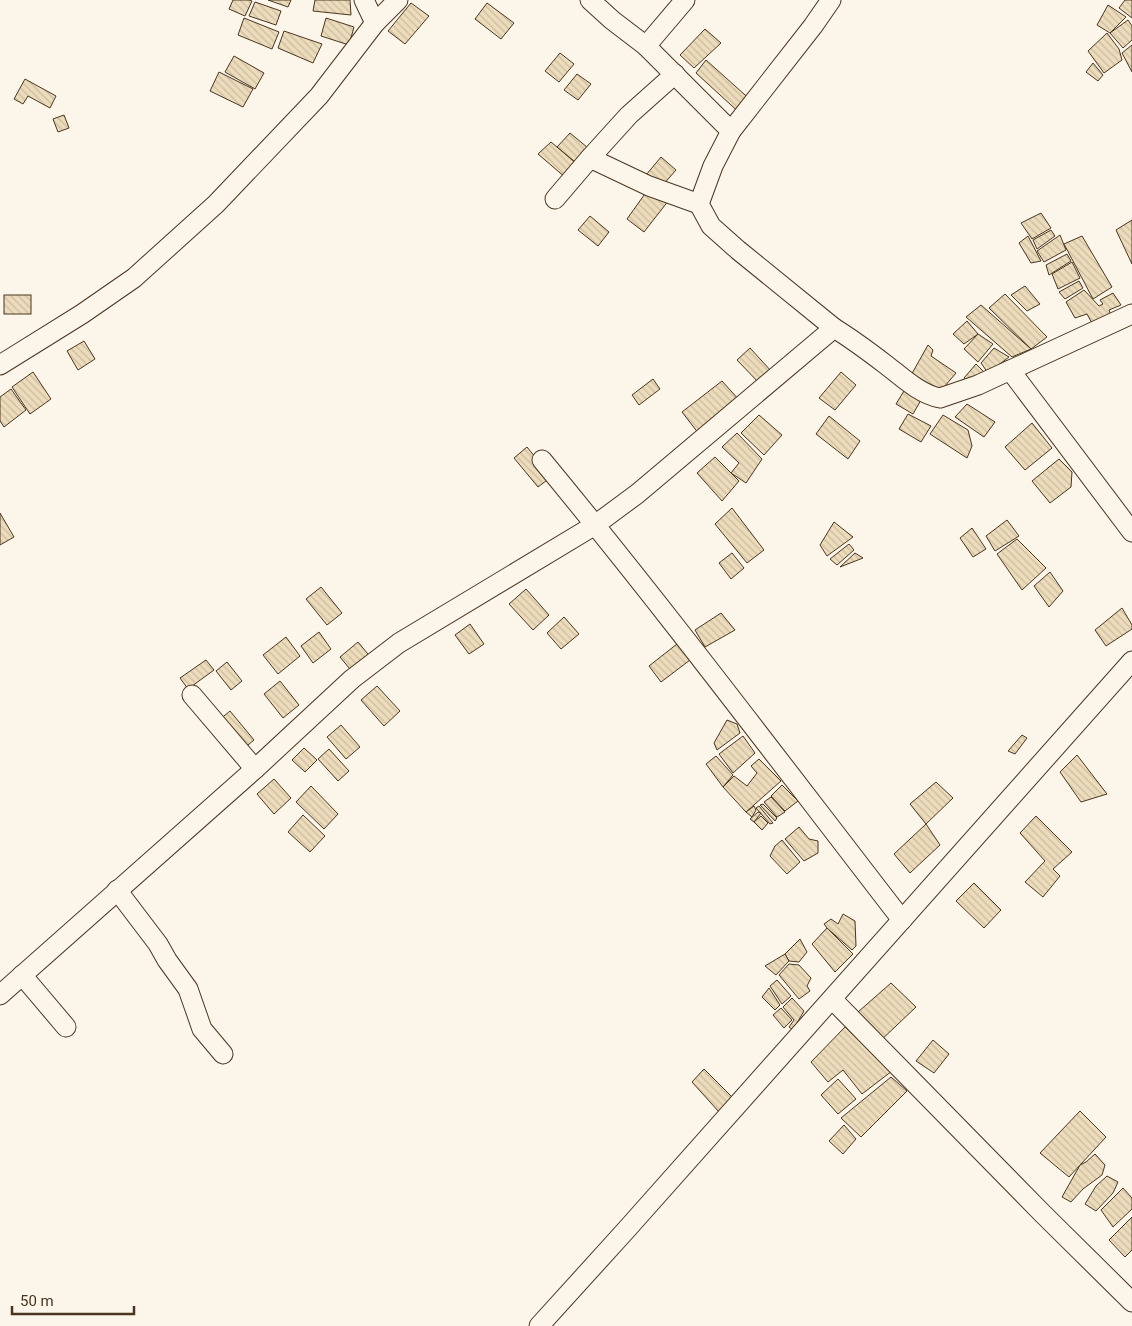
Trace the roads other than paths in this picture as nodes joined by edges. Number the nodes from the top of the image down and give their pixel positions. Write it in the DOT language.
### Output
graph roads {
  1 [pos="364,0"];
  2 [pos="398,0"];
  3 [pos="590,0"];
  4 [pos="685,0"];
  5 [pos="831,0"];
  6 [pos="375,23"];
  7 [pos="646,46"];
  8 [pos="675,74"];
  9 [pos="731,131"];
  10 [pos="590,158"];
  11 [pos="555,199"];
  12 [pos="699,204"];
  13 [pos="1132,314"];
  14 [pos="834,328"];
  15 [pos="0,366"];
  16 [pos="1010,370"];
  17 [pos="542,460"];
  18 [pos="595,524"];
  19 [pos="1132,532"];
  20 [pos="1132,661"];
  21 [pos="192,695"];
  22 [pos="255,769"];
  23 [pos="117,890"];
  24 [pos="902,920"];
  25 [pos="22,975"];
  26 [pos="0,995"];
  27 [pos="832,999"];
  28 [pos="66,1027"];
  29 [pos="223,1054"];
  30 [pos="1132,1302"];
  31 [pos="539,1326"];
  1 -- 6 [label="street"];
  2 -- 6 [label="street"];
  3 -- 7 [label="street"];
  4 -- 7 [label="street"];
  5 -- 9 [label="street"];
  6 -- 15 [label="street"];
  7 -- 8 [label="street"];
  8 -- 9 [label="street"];
  8 -- 10 [label="street"];
  9 -- 12 [label="street"];
  10 -- 11 [label="street"];
  10 -- 12 [label="street"];
  12 -- 14 [label="street"];
  13 -- 16 [label="street"];
  14 -- 16 [label="street"];
  14 -- 18 [label="street"];
  16 -- 19 [label="street"];
  17 -- 18 [label="street"];
  18 -- 22 [label="street"];
  18 -- 24 [label="street"];
  20 -- 24 [label="street"];
  21 -- 22 [label="street"];
  22 -- 23 [label="street"];
  23 -- 25 [label="street"];
  23 -- 29 [label="street"];
  24 -- 27 [label="street"];
  25 -- 26 [label="street"];
  25 -- 28 [label="street"];
  27 -- 30 [label="street"];
  27 -- 31 [label="street"];
}
